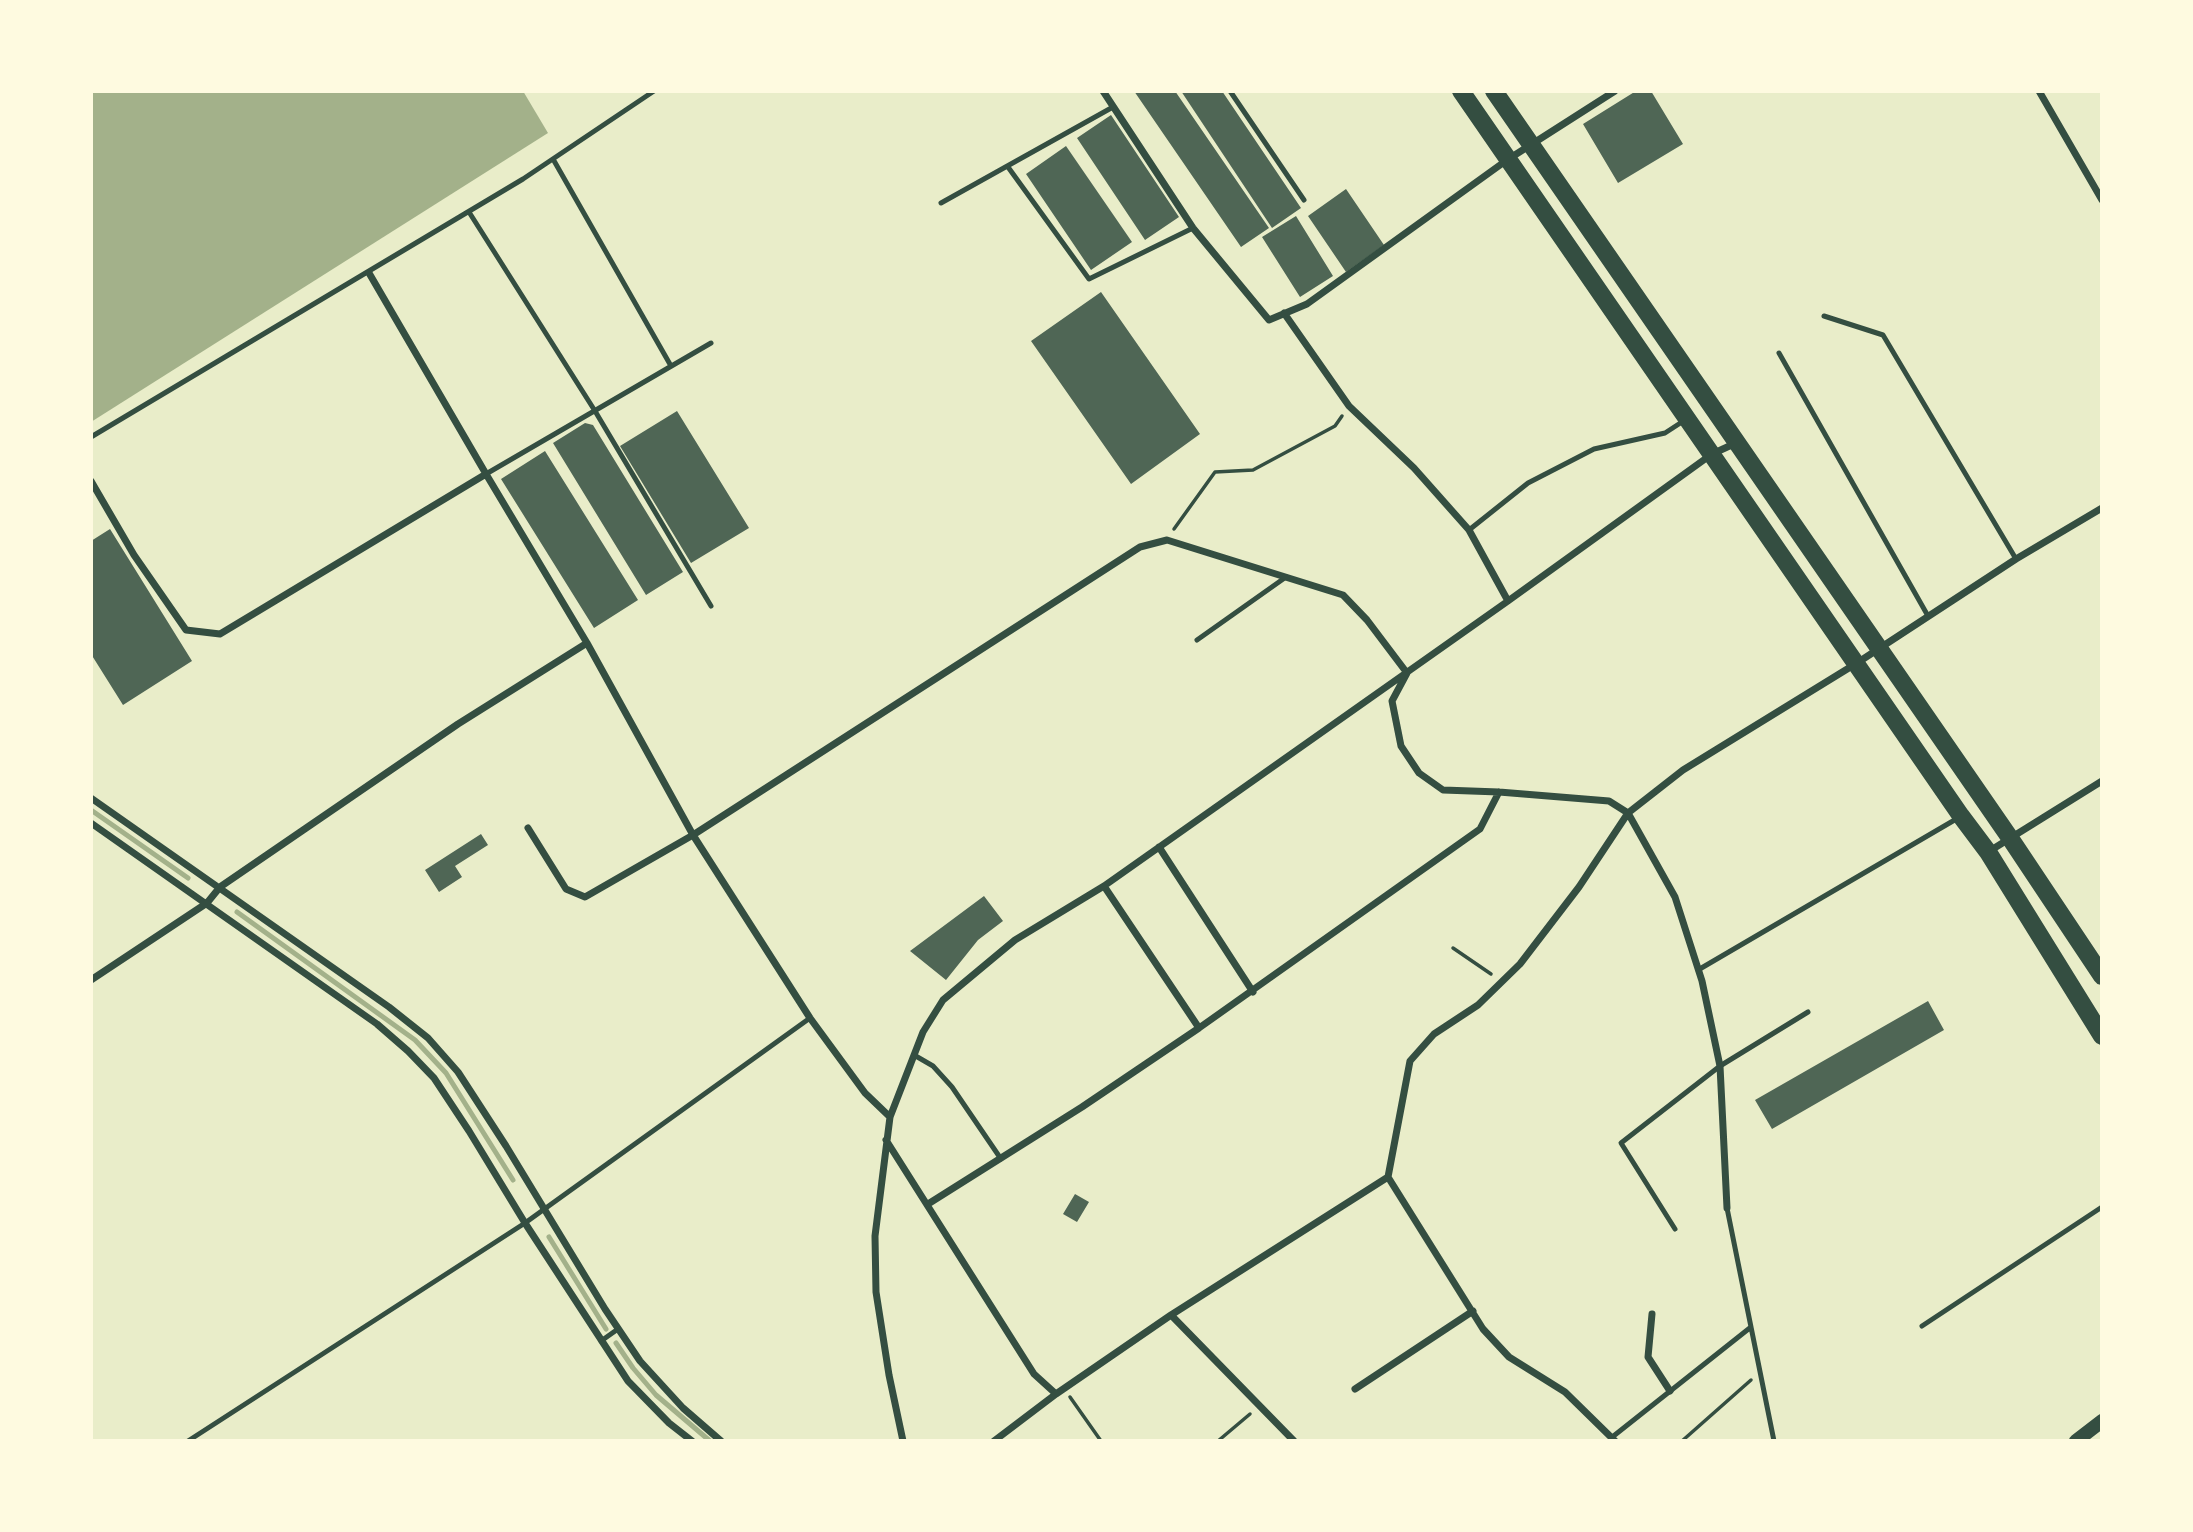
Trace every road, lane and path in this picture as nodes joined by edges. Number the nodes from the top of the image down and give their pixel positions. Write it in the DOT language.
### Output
graph roads {
  1 [pos="654,91"];
  2 [pos="1103,91"];
  3 [pos="1230,91"];
  4 [pos="1461,91"];
  5 [pos="1494,91"];
  6 [pos="1615,91"];
  7 [pos="2039,91"];
  8 [pos="1113,107"];
  9 [pos="1531,144"];
  10 [pos="553,159"];
  11 [pos="1507,160"];
  12 [pos="1008,167"];
  13 [pos="2102,200"];
  14 [pos="1304,201"];
  15 [pos="941,204"];
  16 [pos="469,212"];
  17 [pos="1193,228"];
  18 [pos="369,272"];
  19 [pos="1283,313"];
  20 [pos="1824,316"];
  21 [pos="710,342"];
  22 [pos="1779,354"];
  23 [pos="671,366"];
  24 [pos="1349,406"];
  25 [pos="595,411"];
  26 [pos="1687,418"];
  27 [pos="91,437"];
  28 [pos="1736,443"];
  29 [pos="1712,454"];
  30 [pos="486,474"];
  31 [pos="91,481"];
  32 [pos="2102,508"];
  33 [pos="1469,530"];
  34 [pos="1167,540"];
  35 [pos="2016,559"];
  36 [pos="1286,577"];
  37 [pos="1508,601"];
  38 [pos="711,606"];
  39 [pos="1928,616"];
  40 [pos="1197,640"];
  41 [pos="587,643"];
  42 [pos="1878,649"];
  43 [pos="1857,663"];
  44 [pos="1407,673"];
  45 [pos="2102,781"];
  46 [pos="1499,792"];
  47 [pos="91,798"];
  48 [pos="1628,813"];
  49 [pos="1961,816"];
  50 [pos="91,823"];
  51 [pos="528,828"];
  52 [pos="693,835"];
  53 [pos="2010,838"];
  54 [pos="1159,847"];
  55 [pos="1988,852"];
  56 [pos="1104,886"];
  57 [pos="220,887"];
  58 [pos="207,903"];
  59 [pos="1453,948"];
  60 [pos="1698,970"];
  61 [pos="2102,976"];
  62 [pos="91,980"];
  63 [pos="1501,982"];
  64 [pos="1252,992"];
  65 [pos="1808,1012"];
  66 [pos="810,1018"];
  67 [pos="1199,1028"];
  68 [pos="2102,1035"];
  69 [pos="914,1055"];
  70 [pos="1720,1066"];
  71 [pos="890,1117"];
  72 [pos="886,1139"];
  73 [pos="1001,1158"];
  74 [pos="1388,1177"];
  75 [pos="928,1204"];
  76 [pos="544,1207"];
  77 [pos="2102,1207"];
  78 [pos="1727,1208"];
  79 [pos="525,1223"];
  80 [pos="1675,1229"];
  81 [pos="1473,1311"];
  82 [pos="1652,1314"];
  83 [pos="1171,1315"];
  84 [pos="1922,1326"];
  85 [pos="1751,1327"];
  86 [pos="618,1329"];
  87 [pos="601,1341"];
  88 [pos="1760,1373"];
  89 [pos="1065,1389"];
  90 [pos="1355,1389"];
  91 [pos="1670,1391"];
  92 [pos="1056,1394"];
  93 [pos="1259,1405"];
  94 [pos="2102,1421"];
  95 [pos="1613,1439"];
  96 [pos="1771,1440"];
  97 [pos="188,1441"];
  98 [pos="692,1441"];
  99 [pos="721,1441"];
  100 [pos="903,1441"];
  101 [pos="994,1441"];
  102 [pos="1101,1441"];
  103 [pos="1218,1441"];
  104 [pos="1294,1441"];
  105 [pos="1682,1441"];
  106 [pos="2076,1441"];
  1 -- 10 [label="lane"];
  2 -- 8 [label="street"];
  3 -- 14 [label="lane"];
  4 -- 11 [label="main road"];
  5 -- 9 [label="main road"];
  6 -- 9 [label="street"];
  7 -- 13 [label="street"];
  8 -- 12 [label="lane"];
  8 -- 17 [label="street"];
  9 -- 11 [label="street"];
  9 -- 28 [label="main road"];
  10 -- 16 [label="lane"];
  10 -- 23 [label="lane"];
  11 -- 19 [label="street"];
  11 -- 26 [label="main road"];
  12 -- 15 [label="lane"];
  12 -- 17 [label="lane"];
  16 -- 18 [label="lane"];
  16 -- 25 [label="lane"];
  17 -- 19 [label="street"];
  18 -- 27 [label="lane"];
  18 -- 30 [label="street"];
  19 -- 24 [label="street"];
  20 -- 35 [label="lane"];
  21 -- 23 [label="lane"];
  22 -- 39 [label="lane"];
  23 -- 25 [label="lane"];
  24 -- 33 [label="street"];
  24 -- 34 [label="path"];
  25 -- 30 [label="lane"];
  25 -- 38 [label="lane"];
  26 -- 29 [label="main road"];
  26 -- 33 [label="lane"];
  28 -- 29 [label="street"];
  28 -- 42 [label="main road"];
  29 -- 37 [label="street"];
  29 -- 43 [label="main road"];
  30 -- 31 [label="street"];
  30 -- 41 [label="street"];
  32 -- 35 [label="street"];
  33 -- 37 [label="street"];
  34 -- 36 [label="street"];
  34 -- 52 [label="street"];
  35 -- 39 [label="street"];
  36 -- 40 [label="lane"];
  36 -- 44 [label="street"];
  37 -- 44 [label="street"];
  39 -- 42 [label="street"];
  41 -- 52 [label="street"];
  41 -- 57 [label="street"];
  42 -- 43 [label="street"];
  42 -- 53 [label="main road"];
  43 -- 48 [label="street"];
  43 -- 49 [label="main road"];
  44 -- 46 [label="street"];
  44 -- 54 [label="street"];
  45 -- 53 [label="street"];
  46 -- 48 [label="street"];
  46 -- 64 [label="street"];
  47 -- 57 [label="street"];
  48 -- 60 [label="street"];
  48 -- 63 [label="street"];
  49 -- 55 [label="main road"];
  49 -- 60 [label="lane"];
  50 -- 58 [label="street"];
  51 -- 52 [label="street"];
  52 -- 66 [label="street"];
  53 -- 55 [label="street"];
  53 -- 61 [label="main road"];
  54 -- 56 [label="street"];
  54 -- 64 [label="street"];
  55 -- 68 [label="main road"];
  56 -- 67 [label="street"];
  56 -- 69 [label="street"];
  57 -- 58 [label="street"];
  57 -- 76 [label="street"];
  58 -- 62 [label="street"];
  58 -- 79 [label="street"];
  59 -- 63 [label="path"];
  60 -- 70 [label="street"];
  63 -- 74 [label="street"];
  64 -- 67 [label="street"];
  65 -- 70 [label="lane"];
  66 -- 71 [label="street"];
  66 -- 76 [label="lane"];
  67 -- 73 [label="street"];
  69 -- 71 [label="street"];
  69 -- 73 [label="lane"];
  70 -- 78 [label="street"];
  70 -- 80 [label="lane"];
  71 -- 72 [label="street"];
  72 -- 75 [label="street"];
  72 -- 100 [label="street"];
  73 -- 75 [label="street"];
  74 -- 81 [label="street"];
  74 -- 83 [label="street"];
  75 -- 92 [label="street"];
  76 -- 79 [label="lane"];
  76 -- 86 [label="street"];
  77 -- 84 [label="lane"];
  78 -- 85 [label="lane"];
  79 -- 87 [label="street"];
  79 -- 97 [label="lane"];
  81 -- 90 [label="street"];
  81 -- 95 [label="street"];
  82 -- 91 [label="street"];
  83 -- 89 [label="street"];
  83 -- 93 [label="street"];
  85 -- 88 [label="lane"];
  85 -- 91 [label="lane"];
  86 -- 87 [label="lane"];
  86 -- 99 [label="street"];
  87 -- 98 [label="street"];
  88 -- 96 [label="lane"];
  88 -- 105 [label="path"];
  89 -- 92 [label="street"];
  89 -- 102 [label="path"];
  91 -- 95 [label="lane"];
  92 -- 101 [label="street"];
  93 -- 103 [label="path"];
  93 -- 104 [label="street"];
  94 -- 106 [label="main road"];
}
